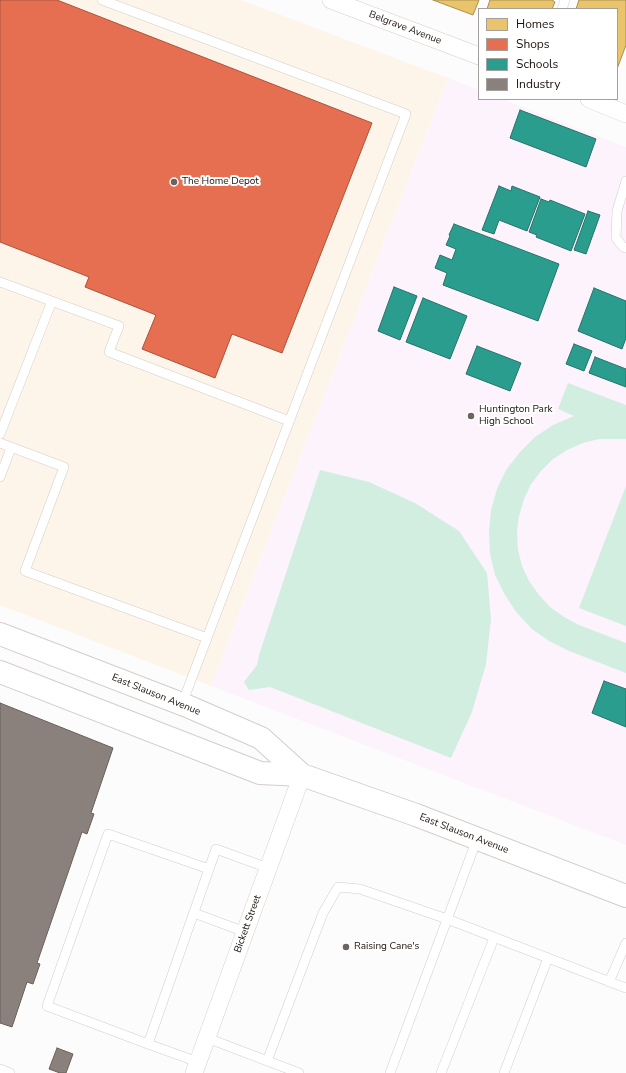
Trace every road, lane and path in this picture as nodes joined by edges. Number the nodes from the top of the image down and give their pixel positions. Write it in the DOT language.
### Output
graph roads {
  1 [pos="102,0"];
  2 [pos="331,0"];
  3 [pos="478,56"];
  4 [pos="591,100"];
  5 [pos="626,114"];
  6 [pos="626,181"];
  7 [pos="626,248"];
  8 [pos="0,282"];
  9 [pos="52,301"];
  10 [pos="289,421"];
  11 [pos="0,434"];
  12 [pos="0,443"];
  13 [pos="11,448"];
  14 [pos="0,477"];
  15 [pos="0,634"];
  16 [pos="207,638"];
  17 [pos="0,672"];
  18 [pos="182,704"];
  19 [pos="302,775"];
  20 [pos="477,839"];
  21 [pos="268,868"];
  22 [pos="209,869"];
  23 [pos="626,896"];
  24 [pos="194,913"];
  25 [pos="447,919"];
  26 [pos="245,932"];
  27 [pos="494,938"];
  28 [pos="626,943"];
  29 [pos="548,958"];
  30 [pos="609,982"];
  31 [pos="626,988"];
  32 [pos="207,1038"];
  33 [pos="148,1044"];
  34 [pos="267,1061"];
  35 [pos="196,1068"];
  36 [pos="0,1069"];
  37 [pos="10,1073"];
  38 [pos="299,1073"];
  39 [pos="390,1073"];
  40 [pos="441,1073"];
  41 [pos="504,1073"];
  1 -- 10 [label="lane"];
  2 -- 3 [label="street, Belgrave Avenue"];
  4 -- 5 [label="street"];
  6 -- 7 [label="lane"];
  8 -- 9 [label="lane"];
  9 -- 10 [label="lane"];
  9 -- 11 [label="lane"];
  10 -- 16 [label="lane"];
  12 -- 13 [label="lane"];
  13 -- 14 [label="lane"];
  13 -- 16 [label="lane"];
  15 -- 18 [label="main road, East Slauson Avenue"];
  16 -- 18 [label="lane"];
  17 -- 19 [label="main road, East Slauson Avenue"];
  18 -- 19 [label="main road, East Slauson Avenue"];
  19 -- 20 [label="main road, East Slauson Avenue"];
  19 -- 21 [label="street, Bickett Street"];
  20 -- 23 [label="main road, East Slauson Avenue"];
  20 -- 25 [label="lane"];
  21 -- 22 [label="lane"];
  21 -- 26 [label="street, Bickett Street"];
  22 -- 24 [label="lane"];
  22 -- 33 [label="lane"];
  24 -- 26 [label="lane"];
  24 -- 33 [label="lane"];
  25 -- 27 [label="lane"];
  25 -- 34 [label="lane"];
  25 -- 39 [label="lane"];
  26 -- 32 [label="street, Bickett Street"];
  27 -- 29 [label="lane"];
  27 -- 40 [label="lane"];
  28 -- 30 [label="lane"];
  29 -- 30 [label="lane"];
  29 -- 41 [label="lane"];
  30 -- 31 [label="lane"];
  32 -- 34 [label="lane"];
  32 -- 35 [label="street, Bickett Street"];
  33 -- 35 [label="lane"];
  34 -- 38 [label="lane"];
  36 -- 37 [label="lane"];
}
